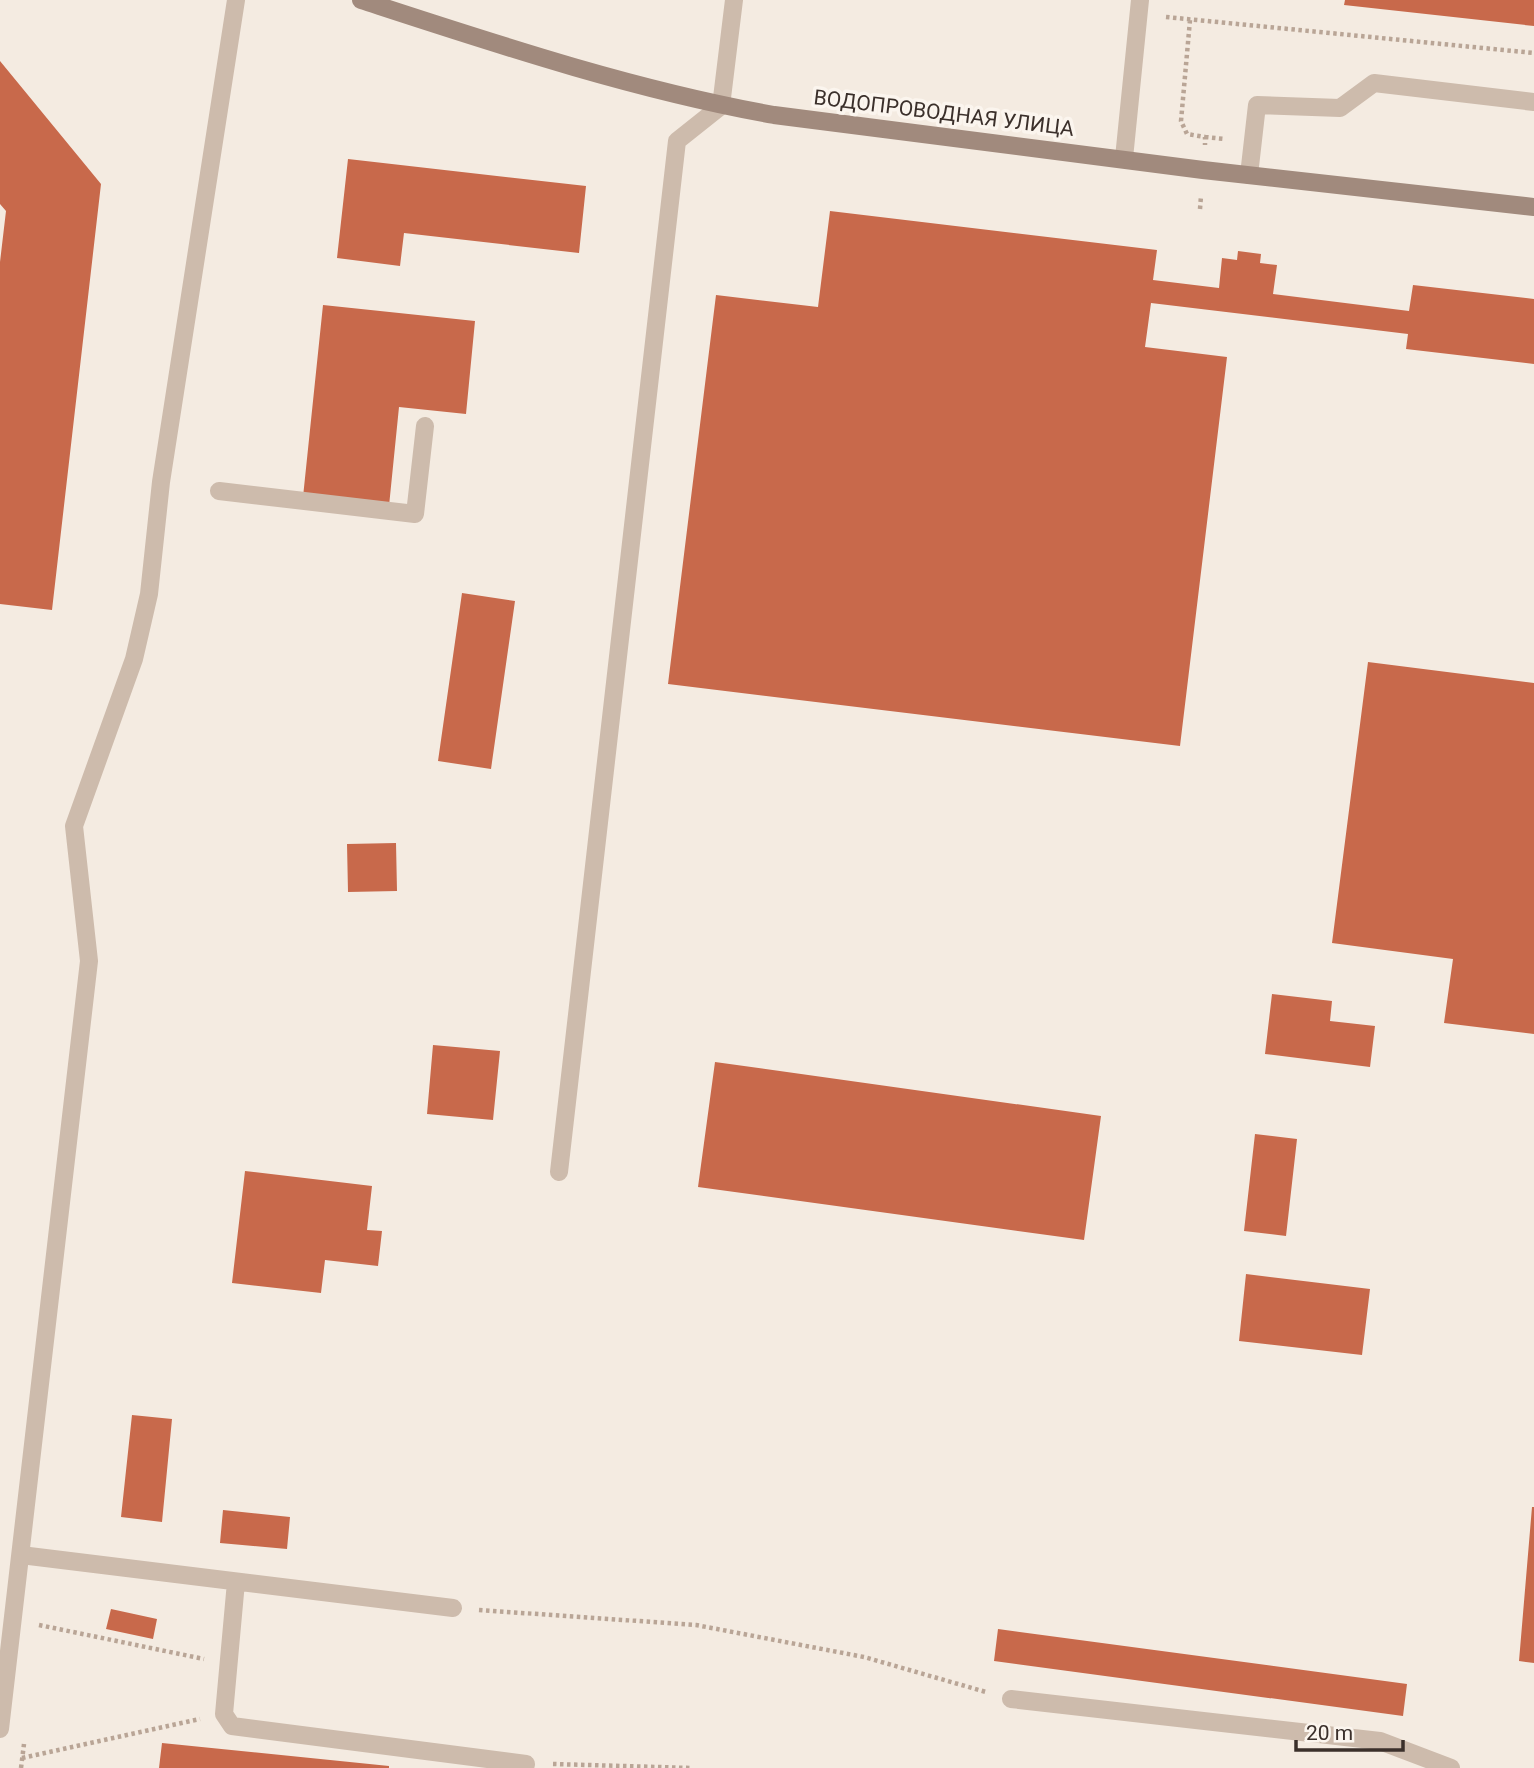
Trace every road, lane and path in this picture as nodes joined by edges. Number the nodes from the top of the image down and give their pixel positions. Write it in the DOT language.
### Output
graph roads {
  1 [pos="236,0"];
  2 [pos="361,0"];
  3 [pos="734,0"];
  4 [pos="1140,7"];
  5 [pos="1190,20"];
  6 [pos="1534,53"];
  7 [pos="1534,102"];
  8 [pos="721,106"];
  9 [pos="1124,159"];
  10 [pos="1203,170"];
  11 [pos="1250,175"];
  12 [pos="1534,207"];
  13 [pos="1200,209"];
  14 [pos="425,426"];
  15 [pos="219,491"];
  16 [pos="559,1172"];
  17 [pos="20,1555"];
  18 [pos="236,1582"];
  19 [pos="453,1608"];
  20 [pos="39,1625"];
  21 [pos="229,1664"];
  22 [pos="1011,1699"];
  23 [pos="225,1714"];
  24 [pos="0,1729"];
  25 [pos="22,1758"];
  26 [pos="525,1766"];
  27 [pos="692,1768"];
  28 [pos="1451,1768"];
  1 -- 17 [label="street"];
  2 -- 8 [label="main road, ВОДОПРОВОДНАЯ УЛИЦА"];
  3 -- 8 [label="street"];
  4 -- 5 [label="path"];
  4 -- 9 [label="street"];
  5 -- 6 [label="path"];
  5 -- 10 [label="path"];
  7 -- 11 [label="street"];
  8 -- 9 [label="main road, ВОДОПРОВОДНАЯ УЛИЦА"];
  8 -- 16 [label="street"];
  9 -- 10 [label="main road, ВОДОПРОВОДНАЯ УЛИЦА"];
  10 -- 11 [label="main road, ВОДОПРОВОДНАЯ УЛИЦА"];
  10 -- 13 [label="path"];
  11 -- 12 [label="main road, ВОДОПРОВОДНАЯ УЛИЦА"];
  14 -- 15 [label="street"];
  17 -- 18 [label="street"];
  17 -- 24 [label="street"];
  18 -- 19 [label="street"];
  18 -- 21 [label="street"];
  19 -- 22 [label="path"];
  20 -- 21 [label="path"];
  21 -- 23 [label="street"];
  22 -- 28 [label="street"];
  23 -- 25 [label="path"];
  23 -- 26 [label="street"];
  26 -- 27 [label="path"];
}
